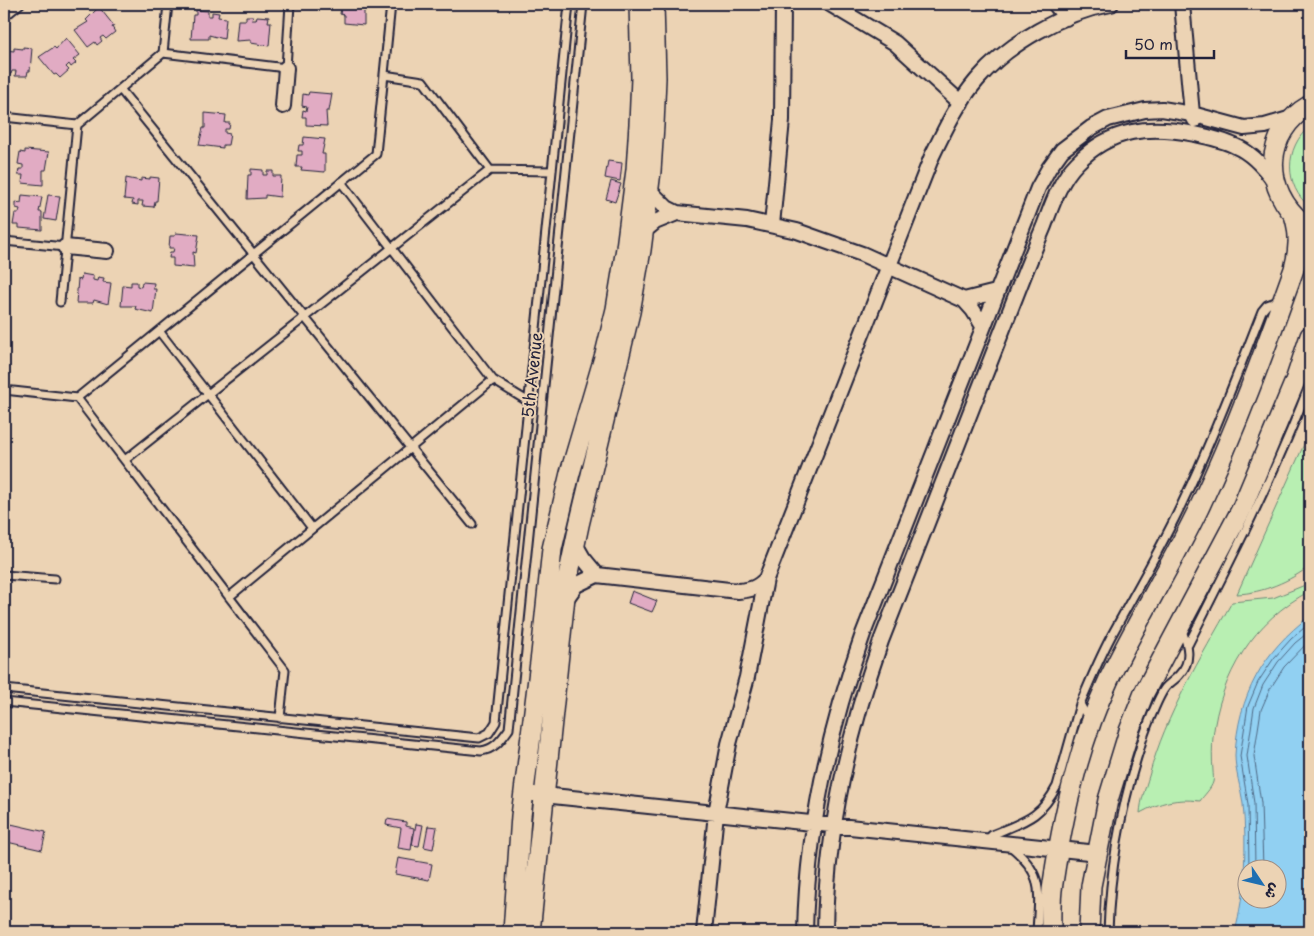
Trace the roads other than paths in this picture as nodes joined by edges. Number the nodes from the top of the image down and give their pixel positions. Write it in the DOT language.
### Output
graph roads {
  1 [pos="20,4"];
  2 [pos="168,4"];
  3 [pos="290,4"];
  4 [pos="392,4"];
  5 [pos="570,4"];
  6 [pos="583,4"];
  7 [pos="639,4"];
  8 [pos="654,4"];
  9 [pos="783,4"];
  10 [pos="830,4"];
  11 [pos="1055,4"];
  12 [pos="1111,4"];
  13 [pos="1182,4"];
  14 [pos="4,17"];
  15 [pos="1066,18"];
  16 [pos="163,53"];
  17 [pos="286,68"];
  18 [pos="384,75"];
  19 [pos="120,89"];
  20 [pos="961,103"];
  21 [pos="1310,105"];
  22 [pos="283,106"];
  23 [pos="1192,114"];
  24 [pos="4,118"];
  25 [pos="1292,118"];
  26 [pos="77,125"];
  27 [pos="1204,136"];
  28 [pos="490,170"];
  29 [pos="552,171"];
  30 [pos="1274,181"];
  31 [pos="341,182"];
  32 [pos="649,190"];
  33 [pos="677,214"];
  34 [pos="1294,215"];
  35 [pos="772,225"];
  36 [pos="1310,227"];
  37 [pos="643,232"];
  38 [pos="4,241"];
  39 [pos="65,247"];
  40 [pos="392,248"];
  41 [pos="107,252"];
  42 [pos="254,253"];
  43 [pos="889,266"];
  44 [pos="996,292"];
  45 [pos="1283,299"];
  46 [pos="964,300"];
  47 [pos="60,302"];
  48 [pos="305,317"];
  49 [pos="983,326"];
  50 [pos="159,331"];
  51 [pos="1310,337"];
  52 [pos="493,380"];
  53 [pos="1310,383"];
  54 [pos="4,390"];
  55 [pos="208,394"];
  56 [pos="77,398"];
  57 [pos="529,402"];
  58 [pos="411,448"];
  59 [pos="125,460"];
  60 [pos="472,524"];
  61 [pos="312,528"];
  62 [pos="575,544"];
  63 [pos="4,575"];
  64 [pos="597,575"];
  65 [pos="55,579"];
  66 [pos="766,579"];
  67 [pos="229,597"];
  68 [pos="565,600"];
  69 [pos="1180,625"];
  70 [pos="1188,645"];
  71 [pos="4,689"];
  72 [pos="4,702"];
  73 [pos="1080,704"];
  74 [pos="280,718"];
  75 [pos="1091,725"];
  76 [pos="524,793"];
  77 [pos="544,795"];
  78 [pos="716,813"];
  79 [pos="815,822"];
  80 [pos="834,824"];
  81 [pos="985,841"];
  82 [pos="1006,843"];
  83 [pos="1059,849"];
  84 [pos="1098,853"];
  85 [pos="513,932"];
  86 [pos="530,932"];
  87 [pos="704,932"];
  88 [pos="806,932"];
  89 [pos="825,932"];
  90 [pos="1037,932"];
  91 [pos="1051,932"];
  92 [pos="1089,932"];
  93 [pos="1108,932"];
  1 -- 14 [label="lane"];
  2 -- 16 [label="lane"];
  3 -- 17 [label="lane"];
  4 -- 18 [label="lane"];
  5 -- 29 [label="lane, 5th Avenue"];
  6 -- 72 [label="lane, 5th Avenue"];
  7 -- 76 [label="main road"];
  8 -- 32 [label="main road"];
  9 -- 35 [label="street"];
  10 -- 20 [label="street"];
  11 -- 15 [label="street"];
  12 -- 15 [label="street"];
  13 -- 23 [label="street"];
  15 -- 20 [label="street"];
  16 -- 17 [label="lane"];
  16 -- 19 [label="lane"];
  17 -- 22 [label="street"];
  18 -- 28 [label="lane"];
  18 -- 31 [label="lane"];
  19 -- 26 [label="lane"];
  19 -- 42 [label="lane"];
  20 -- 43 [label="street"];
  21 -- 25 [label="main road"];
  23 -- 25 [label="street"];
  23 -- 27 [label="street"];
  23 -- 44 [label="street"];
  24 -- 26 [label="lane"];
  25 -- 30 [label="main road"];
  26 -- 39 [label="lane"];
  27 -- 30 [label="street"];
  27 -- 80 [label="street"];
  28 -- 29 [label="lane"];
  28 -- 40 [label="lane"];
  29 -- 57 [label="lane, 5th Avenue"];
  30 -- 34 [label="main road"];
  31 -- 40 [label="lane"];
  31 -- 42 [label="lane"];
  32 -- 33 [label="street"];
  32 -- 37 [label="main road"];
  33 -- 35 [label="street"];
  33 -- 37 [label="street"];
  34 -- 36 [label="main road"];
  34 -- 45 [label="main road"];
  35 -- 43 [label="street"];
  37 -- 62 [label="main road"];
  38 -- 39 [label="lane"];
  39 -- 41 [label="street"];
  39 -- 47 [label="lane"];
  40 -- 48 [label="lane"];
  40 -- 52 [label="lane"];
  42 -- 48 [label="lane"];
  42 -- 50 [label="lane"];
  43 -- 46 [label="street"];
  43 -- 66 [label="street"];
  44 -- 46 [label="street"];
  44 -- 49 [label="street"];
  45 -- 73 [label="lane"];
  45 -- 75 [label="main road"];
  46 -- 49 [label="street"];
  48 -- 55 [label="lane"];
  48 -- 58 [label="lane"];
  49 -- 79 [label="street"];
  50 -- 55 [label="lane"];
  50 -- 56 [label="lane"];
  51 -- 69 [label="main road"];
  52 -- 57 [label="lane"];
  52 -- 58 [label="lane"];
  53 -- 70 [label="lane"];
  54 -- 56 [label="lane"];
  55 -- 59 [label="lane"];
  55 -- 61 [label="lane"];
  56 -- 59 [label="lane"];
  57 -- 74 [label="lane, 5th Avenue"];
  58 -- 60 [label="lane"];
  58 -- 61 [label="lane"];
  59 -- 67 [label="lane"];
  61 -- 67 [label="lane"];
  62 -- 64 [label="street"];
  62 -- 68 [label="main road"];
  63 -- 65 [label="lane"];
  64 -- 66 [label="street"];
  64 -- 68 [label="street"];
  66 -- 78 [label="street"];
  67 -- 74 [label="lane"];
  68 -- 77 [label="main road"];
  69 -- 70 [label="lane"];
  69 -- 84 [label="main road"];
  70 -- 93 [label="lane"];
  71 -- 74 [label="lane"];
  73 -- 75 [label="lane"];
  73 -- 81 [label="lane"];
  75 -- 83 [label="main road"];
  76 -- 77 [label="street"];
  76 -- 85 [label="main road"];
  77 -- 78 [label="street"];
  77 -- 86 [label="main road"];
  78 -- 79 [label="street"];
  78 -- 87 [label="street"];
  79 -- 80 [label="street"];
  79 -- 88 [label="street"];
  80 -- 81 [label="street"];
  80 -- 89 [label="street"];
  81 -- 82 [label="street"];
  82 -- 83 [label="street"];
  82 -- 90 [label="lane"];
  83 -- 84 [label="street"];
  83 -- 91 [label="main road"];
  84 -- 92 [label="main road"];
}
